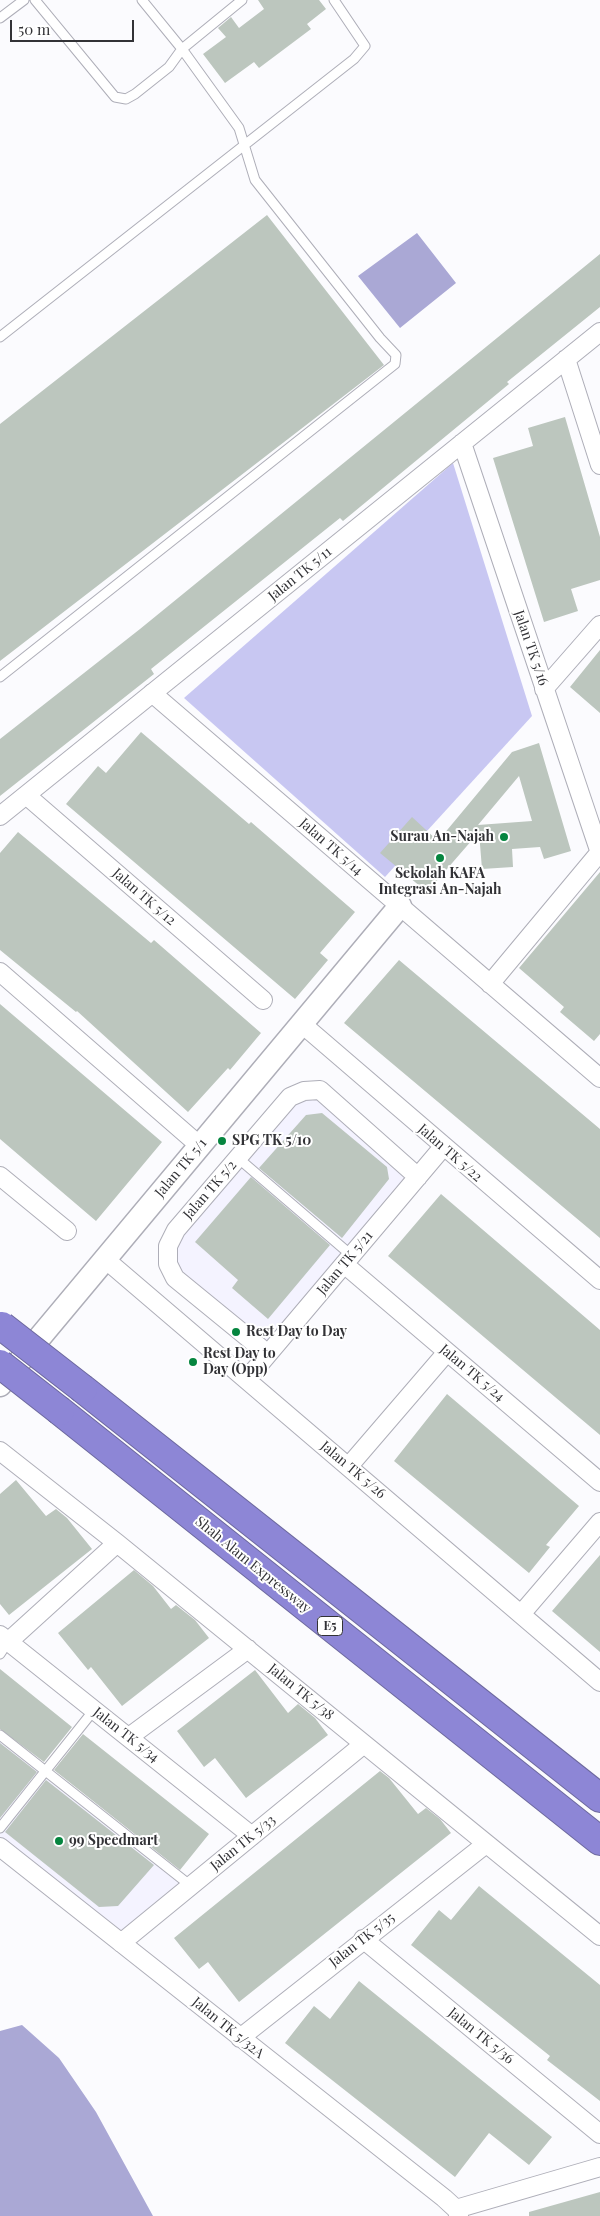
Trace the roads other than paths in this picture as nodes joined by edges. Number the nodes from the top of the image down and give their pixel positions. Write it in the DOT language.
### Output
graph roads {
  1 [pos="24,0"];
  2 [pos="36,0"];
  3 [pos="142,0"];
  4 [pos="242,0"];
  5 [pos="334,0"];
  6 [pos="0,18"];
  7 [pos="182,49"];
  8 [pos="245,147"];
  9 [pos="600,332"];
  10 [pos="0,336"];
  11 [pos="566,359"];
  12 [pos="462,443"];
  13 [pos="600,465"];
  14 [pos="600,625"];
  15 [pos="0,677"];
  16 [pos="544,688"];
  17 [pos="152,693"];
  18 [pos="26,795"];
  19 [pos="0,816"];
  20 [pos="600,853"];
  21 [pos="400,906"];
  22 [pos="0,972"];
  23 [pos="490,984"];
  24 [pos="263,1000"];
  25 [pos="302,1024"];
  26 [pos="600,1078"];
  27 [pos="200,1146"];
  28 [pos="443,1147"];
  29 [pos="238,1158"];
  30 [pos="0,1176"];
  31 [pos="418,1177"];
  32 [pos="67,1231"];
  33 [pos="105,1259"];
  34 [pos="348,1260"];
  35 [pos="600,1280"];
  36 [pos="1,1325"];
  37 [pos="447,1352"];
  38 [pos="268,1354"];
  39 [pos="0,1364"];
  40 [pos="247,1379"];
  41 [pos="0,1385"];
  42 [pos="0,1451"];
  43 [pos="350,1466"];
  44 [pos="600,1482"];
  45 [pos="600,1522"];
  46 [pos="118,1543"];
  47 [pos="522,1613"];
  48 [pos="3,1644"];
  49 [pos="248,1649"];
  50 [pos="600,1682"];
  51 [pos="94,1710"];
  52 [pos="0,1736"];
  53 [pos="129,1737"];
  54 [pos="364,1744"];
  55 [pos="45,1771"];
  56 [pos="600,1798"];
  57 [pos="0,1828"];
  58 [pos="252,1836"];
  59 [pos="600,1841"];
  60 [pos="486,1844"];
  61 [pos="0,1847"];
  62 [pos="191,1886"];
  63 [pos="600,1936"];
  64 [pos="363,1939"];
  65 [pos="121,1943"];
  66 [pos="240,2038"];
  67 [pos="600,2134"];
  68 [pos="600,2167"];
  69 [pos="458,2212"];
  1 -- 6 [label="lane"];
  2 -- 7 [label="lane"];
  3 -- 7 [label="lane"];
  4 -- 7 [label="lane"];
  5 -- 8 [label="lane"];
  7 -- 8 [label="lane"];
  8 -- 10 [label="lane"];
  8 -- 15 [label="lane"];
  9 -- 11 [label="street, Jalan TK 5/11"];
  11 -- 12 [label="street, Jalan TK 5/11"];
  11 -- 13 [label="street"];
  12 -- 16 [label="street, Jalan TK 5/16"];
  12 -- 17 [label="street, Jalan TK 5/11"];
  14 -- 16 [label="street"];
  16 -- 20 [label="street, Jalan TK 5/16"];
  17 -- 18 [label="street, Jalan TK 5/11"];
  17 -- 21 [label="street, Jalan TK 5/14"];
  18 -- 19 [label="street, Jalan TK 5/11"];
  18 -- 24 [label="street, Jalan TK 5/12"];
  20 -- 23 [label="street"];
  21 -- 23 [label="street, Jalan TK 5/14"];
  21 -- 25 [label="street, Jalan TK 5/1"];
  22 -- 27 [label="street"];
  23 -- 26 [label="street, Jalan TK 5/14"];
  25 -- 27 [label="street, Jalan TK 5/1"];
  25 -- 28 [label="street, Jalan TK 5/22"];
  27 -- 33 [label="street, Jalan TK 5/1"];
  28 -- 31 [label="street, Jalan TK 5/21"];
  28 -- 35 [label="street, Jalan TK 5/22"];
  29 -- 31 [label="street, Jalan TK 5/2"];
  29 -- 34 [label="lane"];
  29 -- 38 [label="street, Jalan TK 5/2"];
  30 -- 32 [label="street"];
  31 -- 34 [label="street, Jalan TK 5/21"];
  33 -- 40 [label="street, Jalan TK 5/26"];
  33 -- 41 [label="street, Jalan TK 5/1"];
  34 -- 37 [label="street, Jalan TK 5/24"];
  34 -- 38 [label="street, Jalan TK 5/21"];
  36 -- 56 [label="highway, E5, bridge"];
  37 -- 43 [label="street"];
  37 -- 44 [label="street, Jalan TK 5/24"];
  38 -- 40 [label="street, Jalan TK 5/21"];
  39 -- 59 [label="highway, Shah Alam Expressway / E5, bridge"];
  40 -- 43 [label="street, Jalan TK 5/26"];
  42 -- 46 [label="street, Jalan TK 5/38"];
  43 -- 47 [label="street, Jalan TK 5/26"];
  45 -- 47 [label="street"];
  46 -- 48 [label="street"];
  46 -- 49 [label="street, Jalan TK 5/38"];
  47 -- 50 [label="street, Jalan TK 5/26"];
  48 -- 51 [label="street, Jalan TK 5/34"];
  49 -- 53 [label="street"];
  49 -- 54 [label="street, Jalan TK 5/38"];
  51 -- 53 [label="street, Jalan TK 5/34"];
  51 -- 55 [label="lane"];
  52 -- 55 [label="lane"];
  53 -- 58 [label="street, Jalan TK 5/34"];
  54 -- 58 [label="street, Jalan TK 5/33"];
  54 -- 60 [label="street, Jalan TK 5/38"];
  55 -- 57 [label="lane"];
  55 -- 62 [label="lane"];
  58 -- 62 [label="street, Jalan TK 5/33"];
  60 -- 63 [label="street, Jalan TK 5/38"];
  60 -- 64 [label="street, Jalan TK 5/35"];
  61 -- 65 [label="street, Jalan TK 5/32A"];
  62 -- 65 [label="street, Jalan TK 5/33"];
  64 -- 66 [label="street, Jalan TK 5/35"];
  64 -- 67 [label="street, Jalan TK 5/36"];
  65 -- 66 [label="street, Jalan TK 5/32A"];
  66 -- 69 [label="street, Jalan TK 5/32A"];
  68 -- 69 [label="street"];
}
